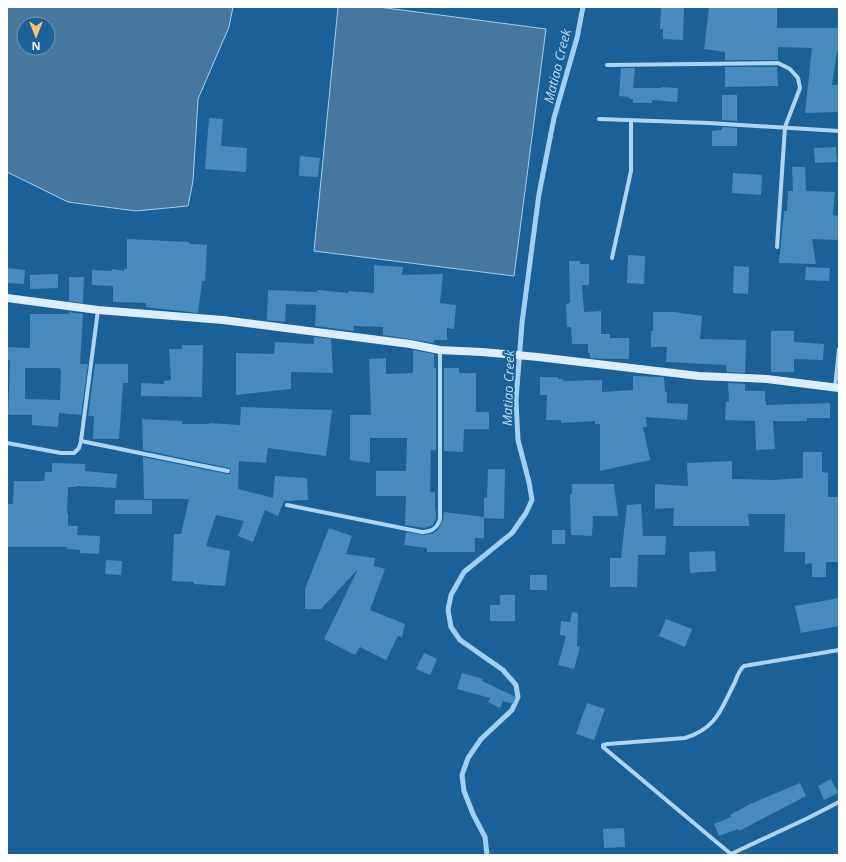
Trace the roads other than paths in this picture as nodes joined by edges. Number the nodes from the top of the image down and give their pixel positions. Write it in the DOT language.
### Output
graph roads {
  1 [pos="607,65"];
  2 [pos="599,119"];
  3 [pos="631,121"];
  4 [pos="785,127"];
  5 [pos="839,131"];
  6 [pos="777,247"];
  7 [pos="612,258"];
  8 [pos="7,298"];
  9 [pos="98,310"];
  10 [pos="839,349"];
  11 [pos="440,350"];
  12 [pos="837,388"];
  13 [pos="81,442"];
  14 [pos="7,443"];
  15 [pos="228,471"];
  16 [pos="287,505"];
  17 [pos="839,650"];
  18 [pos="839,802"];
  19 [pos="732,854"];
  1 -- 4 [label="street"];
  2 -- 3 [label="street"];
  3 -- 4 [label="street"];
  3 -- 7 [label="street"];
  4 -- 5 [label="street"];
  4 -- 6 [label="street"];
  8 -- 9 [label="street"];
  9 -- 11 [label="street"];
  9 -- 13 [label="street"];
  10 -- 12 [label="street"];
  11 -- 12 [label="street"];
  11 -- 16 [label="street"];
  13 -- 14 [label="street"];
  13 -- 15 [label="street"];
  17 -- 19 [label="street"];
  18 -- 19 [label="street"];
}
